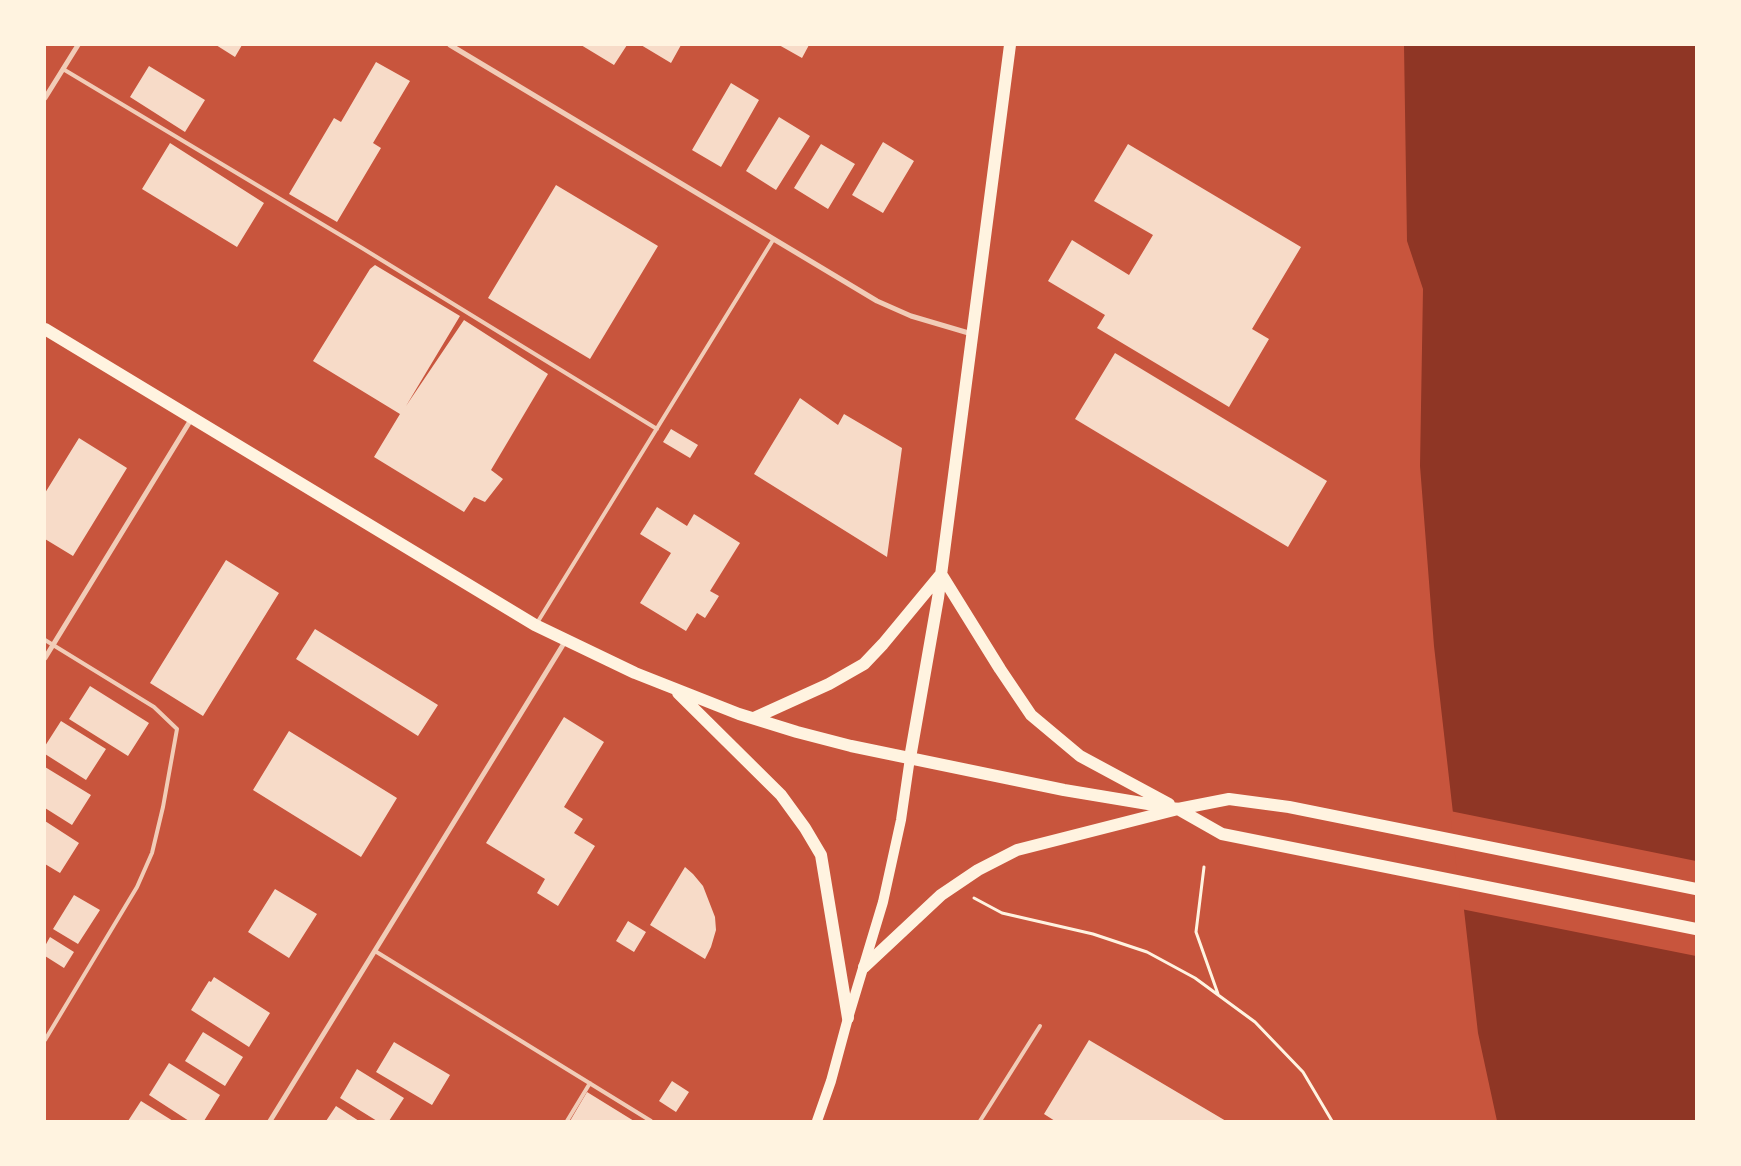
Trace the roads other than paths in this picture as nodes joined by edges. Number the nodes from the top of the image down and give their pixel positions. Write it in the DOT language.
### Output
graph roads {
  1 [pos="78,45"];
  2 [pos="450,45"];
  3 [pos="1010,45"];
  4 [pos="63,69"];
  5 [pos="45,98"];
  6 [pos="774,240"];
  7 [pos="45,329"];
  8 [pos="972,334"];
  9 [pos="192,418"];
  10 [pos="656,429"];
  11 [pos="941,574"];
  12 [pos="536,625"];
  13 [pos="45,640"];
  14 [pos="566,640"];
  15 [pos="53,645"];
  16 [pos="45,658"];
  17 [pos="675,690"];
  18 [pos="754,718"];
  19 [pos="910,758"];
  20 [pos="1178,809"];
  21 [pos="1696,889"];
  22 [pos="1696,929"];
  23 [pos="374,951"];
  24 [pos="864,967"];
  25 [pos="848,1018"];
  26 [pos="1040,1026"];
  27 [pos="45,1040"];
  28 [pos="590,1083"];
  29 [pos="270,1121"];
  30 [pos="567,1121"];
  31 [pos="651,1121"];
  32 [pos="817,1121"];
  33 [pos="980,1121"];
  1 -- 4 [label="street"];
  2 -- 6 [label="street"];
  3 -- 8 [label="main road"];
  4 -- 5 [label="street"];
  4 -- 10 [label="lane"];
  6 -- 8 [label="street"];
  6 -- 10 [label="lane"];
  7 -- 9 [label="main road"];
  8 -- 11 [label="main road"];
  9 -- 12 [label="main road"];
  9 -- 15 [label="street"];
  10 -- 12 [label="lane"];
  11 -- 18 [label="main road"];
  11 -- 19 [label="main road"];
  11 -- 20 [label="main road"];
  12 -- 14 [label="main road"];
  13 -- 15 [label="lane"];
  14 -- 17 [label="main road"];
  14 -- 23 [label="street"];
  15 -- 16 [label="street"];
  15 -- 27 [label="lane"];
  17 -- 18 [label="main road"];
  17 -- 25 [label="main road"];
  18 -- 19 [label="main road"];
  19 -- 20 [label="main road"];
  19 -- 24 [label="main road"];
  20 -- 21 [label="main road"];
  20 -- 22 [label="main road"];
  20 -- 24 [label="main road"];
  23 -- 28 [label="lane"];
  23 -- 29 [label="street"];
  24 -- 25 [label="main road"];
  25 -- 32 [label="main road"];
  26 -- 33 [label="lane"];
  28 -- 30 [label="lane"];
  28 -- 31 [label="lane"];
}
